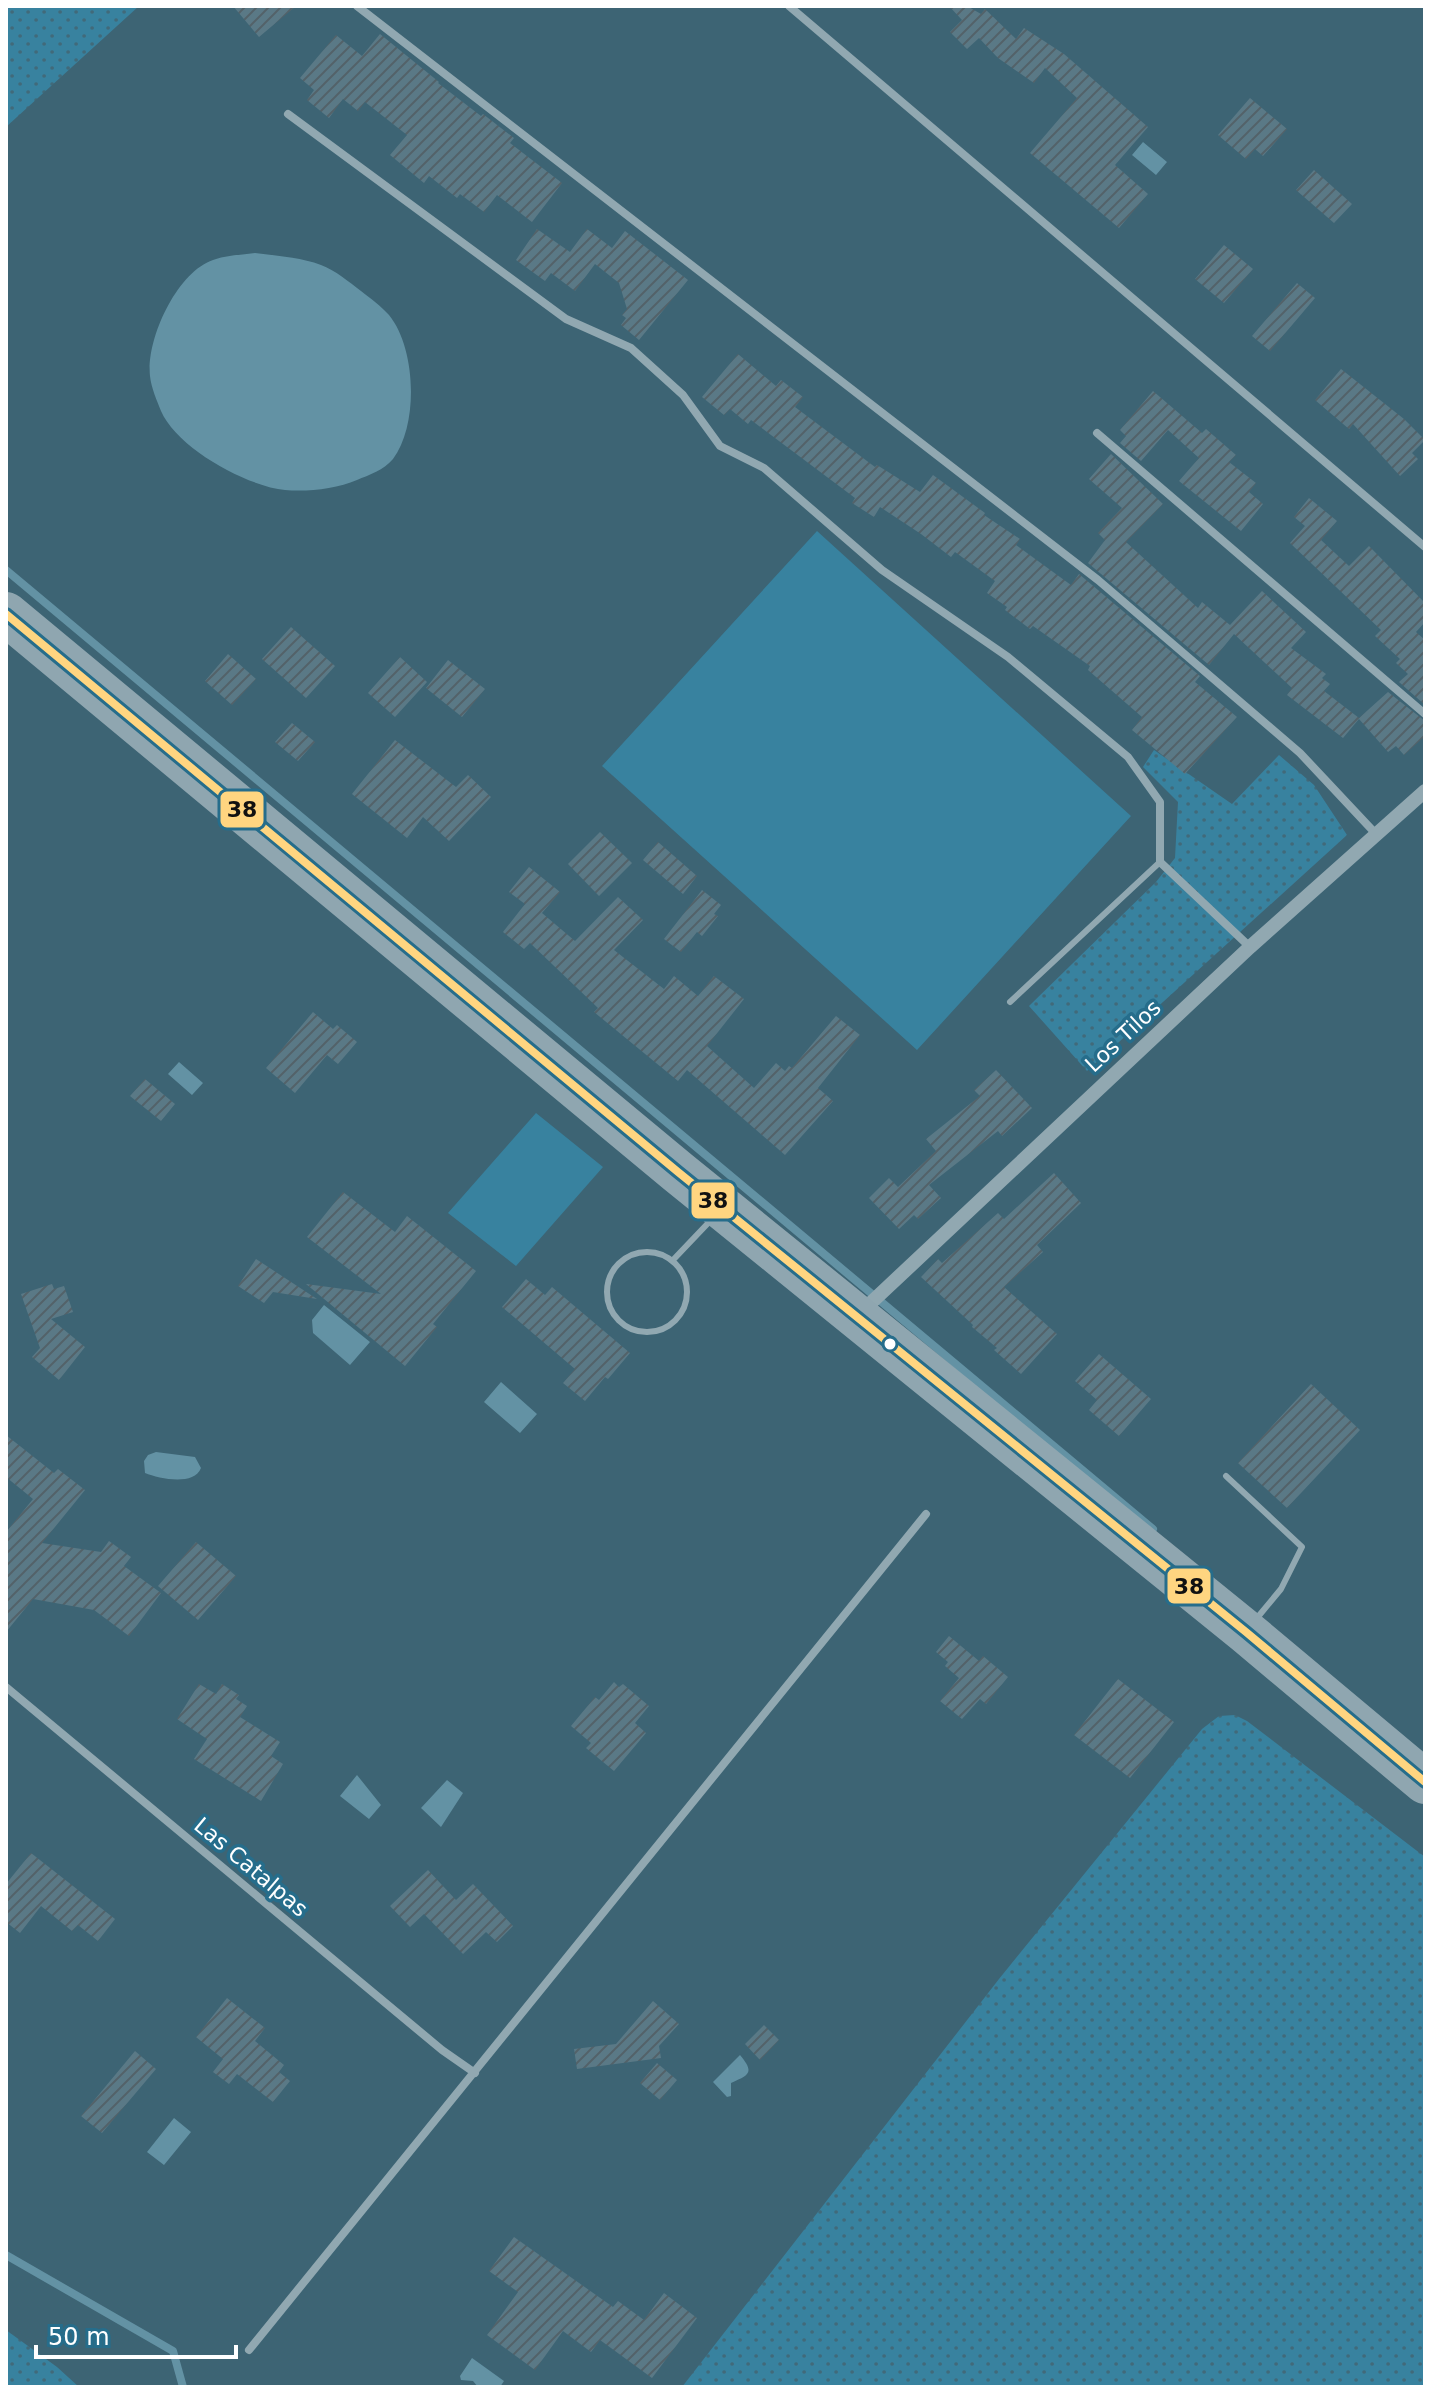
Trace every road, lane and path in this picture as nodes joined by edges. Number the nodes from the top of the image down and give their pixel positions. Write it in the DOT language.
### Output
graph roads {
  1 [pos="357,6"];
  2 [pos="789,6"];
  3 [pos="288,114"];
  4 [pos="1097,433"];
  5 [pos="1425,547"];
  6 [pos="6,614"];
  7 [pos="1425,714"];
  8 [pos="1425,791"];
  9 [pos="1376,834"];
  10 [pos="1160,862"];
  11 [pos="1250,947"];
  12 [pos="1010,1002"];
  13 [pos="722,1208"];
  14 [pos="673,1260"];
  15 [pos="862,1310"];
  16 [pos="1226,1476"];
  17 [pos="926,1514"];
  18 [pos="1252,1624"];
  19 [pos="6,1687"];
  20 [pos="1425,1782"];
  21 [pos="475,2073"];
  22 [pos="249,2350"];
  1 -- 9 [label="street"];
  2 -- 5 [label="street"];
  3 -- 10 [label="street"];
  4 -- 7 [label="street"];
  6 -- 13 [label="main road"];
  8 -- 9 [label="street, Los Tilos"];
  9 -- 11 [label="street, Los Tilos"];
  10 -- 11 [label="street"];
  10 -- 12 [label="lane"];
  11 -- 15 [label="street, Los Tilos"];
  13 -- 14 [label="lane"];
  13 -- 15 [label="main road"];
  14 -- 14 [label="lane"];
  15 -- 18 [label="main road"];
  16 -- 18 [label="lane"];
  17 -- 21 [label="street"];
  18 -- 20 [label="main road"];
  19 -- 21 [label="street, Las Catalpas"];
  21 -- 22 [label="street"];
}
